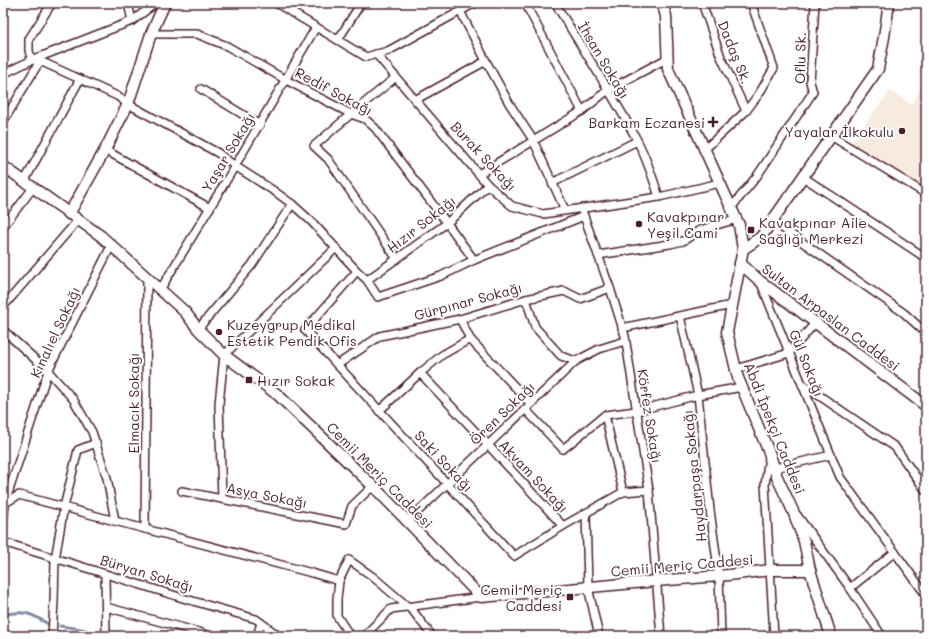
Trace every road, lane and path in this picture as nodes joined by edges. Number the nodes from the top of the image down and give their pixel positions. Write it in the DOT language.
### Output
graph roads {
  1 [pos="52,3"];
  2 [pos="128,3"];
  3 [pos="156,3"];
  4 [pos="166,3"];
  5 [pos="276,3"];
  6 [pos="294,3"];
  7 [pos="361,3"];
  8 [pos="476,3"];
  9 [pos="525,3"];
  10 [pos="555,3"];
  11 [pos="662,3"];
  12 [pos="702,3"];
  13 [pos="752,3"];
  14 [pos="815,3"];
  15 [pos="888,3"];
  16 [pos="460,11"];
  17 [pos="292,12"];
  18 [pos="132,21"];
  19 [pos="316,27"];
  20 [pos="151,34"];
  21 [pos="338,40"];
  22 [pos="376,54"];
  23 [pos="668,58"];
  24 [pos="32,60"];
  25 [pos="486,61"];
  26 [pos="40,62"];
  27 [pos="3,74"];
  28 [pos="396,77"];
  29 [pos="80,80"];
  30 [pos="286,80"];
  31 [pos="201,89"];
  32 [pos="608,90"];
  33 [pos="416,100"];
  34 [pos="128,104"];
  35 [pos="582,111"];
  36 [pos="746,111"];
  37 [pos="351,114"];
  38 [pos="3,122"];
  39 [pos="260,125"];
  40 [pos="831,136"];
  41 [pos="533,140"];
  42 [pos="637,141"];
  43 [pos="705,149"];
  44 [pos="105,150"];
  45 [pos="3,166"];
  46 [pos="235,166"];
  47 [pos="479,174"];
  48 [pos="803,176"];
  49 [pos="24,182"];
  50 [pos="552,183"];
  51 [pos="720,183"];
  52 [pos="488,185"];
  53 [pos="33,188"];
  54 [pos="926,194"];
  55 [pos="659,197"];
  56 [pos="292,204"];
  57 [pos="210,208"];
  58 [pos="581,208"];
  59 [pos="731,208"];
  60 [pos="565,210"];
  61 [pos="584,216"];
  62 [pos="74,217"];
  63 [pos="737,219"];
  64 [pos="772,221"];
  65 [pos="447,223"];
  66 [pos="3,227"];
  67 [pos="111,246"];
  68 [pos="336,248"];
  69 [pos="743,248"];
  70 [pos="598,256"];
  71 [pos="926,258"];
  72 [pos="397,259"];
  73 [pos="474,260"];
  74 [pos="740,263"];
  75 [pos="357,271"];
  76 [pos="147,278"];
  77 [pos="367,280"];
  78 [pos="760,281"];
  79 [pos="610,288"];
  80 [pos="160,290"];
  81 [pos="526,299"];
  82 [pos="732,305"];
  83 [pos="3,307"];
  84 [pos="680,316"];
  85 [pos="460,319"];
  86 [pos="815,323"];
  87 [pos="622,328"];
  88 [pos="198,329"];
  89 [pos="3,330"];
  90 [pos="926,333"];
  91 [pos="470,339"];
  92 [pos="625,341"];
  93 [pos="789,353"];
  94 [pos="224,355"];
  95 [pos="576,360"];
  96 [pos="337,365"];
  97 [pos="736,369"];
  98 [pos="48,371"];
  99 [pos="420,373"];
  100 [pos="802,384"];
  101 [pos="742,387"];
  102 [pos="698,395"];
  103 [pos="926,406"];
  104 [pos="528,407"];
  105 [pos="379,410"];
  106 [pos="636,411"];
  107 [pos="606,415"];
  108 [pos="96,443"];
  109 [pos="488,445"];
  110 [pos="770,455"];
  111 [pos="831,455"];
  112 [pos="775,468"];
  113 [pos="447,483"];
  114 [pos="373,486"];
  115 [pos="649,490"];
  116 [pos="182,491"];
  117 [pos="926,491"];
  118 [pos="624,492"];
  119 [pos="222,499"];
  120 [pos="4,503"];
  121 [pos="64,507"];
  122 [pos="793,510"];
  123 [pos="586,514"];
  124 [pos="115,521"];
  125 [pos="408,521"];
  126 [pos="3,524"];
  127 [pos="563,526"];
  128 [pos="145,529"];
  129 [pos="3,542"];
  130 [pos="895,552"];
  131 [pos="55,559"];
  132 [pos="771,570"];
  133 [pos="810,570"];
  134 [pos="106,574"];
  135 [pos="719,576"];
  136 [pos="339,581"];
  137 [pos="656,581"];
  138 [pos="588,587"];
  139 [pos="850,588"];
  140 [pos="926,595"];
  141 [pos="481,597"];
  142 [pos="106,607"];
  143 [pos="408,607"];
  144 [pos="261,623"];
  145 [pos="52,636"];
  146 [pos="106,636"];
  147 [pos="208,636"];
  148 [pos="257,636"];
  149 [pos="279,636"];
  150 [pos="350,636"];
  151 [pos="364,636"];
  152 [pos="432,636"];
  153 [pos="599,636"];
  154 [pos="661,636"];
  155 [pos="721,636"];
  156 [pos="774,636"];
  157 [pos="831,636"];
  158 [pos="882,636"];
  1 -- 24 [label="street"];
  2 -- 18 [label="street"];
  3 -- 18 [label="street"];
  4 -- 20 [label="street"];
  5 -- 17 [label="street"];
  6 -- 17 [label="street"];
  7 -- 21 [label="street"];
  8 -- 16 [label="street"];
  9 -- 35 [label="street"];
  10 -- 32 [label="street, İhsan Sokağı"];
  11 -- 23 [label="street, Abdi İpekçi Caddesi"];
  12 -- 36 [label="street, Dadaş Sk."];
  13 -- 36 [label="street"];
  14 -- 59 [label="street, Oflu Sk."];
  15 -- 40 [label="street"];
  16 -- 22 [label="street"];
  16 -- 25 [label="street"];
  17 -- 19 [label="street"];
  18 -- 24 [label="street"];
  19 -- 21 [label="street"];
  19 -- 30 [label="street, Yaşar Sokağı"];
  20 -- 30 [label="street, Redif Sokağı"];
  20 -- 34 [label="street"];
  21 -- 22 [label="street"];
  22 -- 28 [label="street, Burak Sokağı"];
  23 -- 32 [label="street"];
  23 -- 43 [label="street, Abdi İpekçi Caddesi"];
  24 -- 26 [label="street"];
  24 -- 27 [label="street"];
  25 -- 33 [label="street"];
  25 -- 41 [label="street"];
  26 -- 29 [label="street"];
  26 -- 38 [label="street"];
  28 -- 33 [label="street, Burak Sokağı"];
  28 -- 37 [label="street"];
  29 -- 34 [label="street"];
  29 -- 49 [label="street"];
  30 -- 37 [label="street, Redif Sokağı"];
  30 -- 39 [label="street, Yaşar Sokağı"];
  31 -- 39 [label="street"];
  32 -- 35 [label="street"];
  32 -- 42 [label="street, İhsan Sokağı"];
  33 -- 47 [label="street, Burak Sokağı"];
  34 -- 44 [label="street"];
  34 -- 46 [label="street"];
  35 -- 41 [label="street"];
  36 -- 43 [label="street"];
  37 -- 65 [label="street, Redif Sokağı"];
  37 -- 72 [label="street"];
  39 -- 46 [label="street, Yaşar Sokağı"];
  40 -- 48 [label="street"];
  40 -- 54 [label="street"];
  41 -- 47 [label="street"];
  41 -- 50 [label="street"];
  42 -- 50 [label="street"];
  42 -- 55 [label="street, İhsan Sokağı"];
  43 -- 51 [label="street, Abdi İpekçi Caddesi"];
  44 -- 57 [label="street"];
  44 -- 62 [label="street"];
  45 -- 49 [label="street, Cemii Meriç Caddesi"];
  46 -- 56 [label="street"];
  46 -- 57 [label="street, Yaşar Sokağı"];
  47 -- 52 [label="street, Burak Sokağı"];
  48 -- 64 [label="street"];
  48 -- 71 [label="street"];
  49 -- 53 [label="street, Cemii Meriç Caddesi"];
  50 -- 60 [label="street"];
  51 -- 55 [label="street, Burak Sokağı"];
  51 -- 59 [label="street, Abdi İpekçi Caddesi"];
  52 -- 60 [label="street, Burak Sokağı"];
  52 -- 65 [label="street, Hızır Sokağı"];
  53 -- 62 [label="street, Cemii Meriç Caddesi"];
  53 -- 66 [label="street"];
  55 -- 58 [label="street, Burak Sokağı"];
  56 -- 68 [label="street"];
  56 -- 88 [label="street"];
  57 -- 80 [label="street, Yaşar Sokağı"];
  58 -- 60 [label="street, Burak Sokağı"];
  58 -- 61 [label="street, Körfez Sokağı"];
  59 -- 63 [label="street, Abdi İpekçi Caddesi"];
  61 -- 70 [label="street, Körfez Sokağı"];
  61 -- 73 [label="street"];
  62 -- 67 [label="street, Cemii Meriç Caddesi"];
  62 -- 83 [label="street"];
  63 -- 69 [label="street, Abdi İpekçi Caddesi"];
  63 -- 70 [label="street"];
  64 -- 69 [label="street"];
  64 -- 90 [label="street"];
  65 -- 72 [label="street, Hızır Sokağı"];
  65 -- 73 [label="street, Redif Sokağı"];
  67 -- 76 [label="street, Cemii Meriç Caddesi"];
  67 -- 98 [label="street, Kınalıel Sokağı"];
  68 -- 75 [label="street"];
  68 -- 94 [label="street"];
  69 -- 74 [label="street, Abdi İpekçi Caddesi"];
  70 -- 79 [label="street, Körfez Sokağı"];
  72 -- 77 [label="street, Hızır Sokağı"];
  73 -- 77 [label="street"];
  74 -- 78 [label="street, Sultan Arpaslan Caddesi"];
  74 -- 82 [label="street, Abdi İpekçi Caddesi"];
  75 -- 77 [label="street"];
  75 -- 96 [label="street, Saki Sokağı"];
  76 -- 80 [label="street, Cemii Meriç Caddesi"];
  76 -- 128 [label="street, Elmacık Sokağı"];
  78 -- 86 [label="street, Sultan Arpaslan Caddesi"];
  78 -- 93 [label="street, Gül Sokağı"];
  79 -- 81 [label="street, Gürpınar Sokağı"];
  79 -- 87 [label="street, Körfez Sokağı"];
  80 -- 88 [label="street, Cemii Meriç Caddesi"];
  81 -- 85 [label="street, Gürpınar Sokağı"];
  81 -- 95 [label="street"];
  82 -- 84 [label="street"];
  82 -- 97 [label="street, Abdi İpekçi Caddesi"];
  84 -- 87 [label="street"];
  84 -- 102 [label="street, Haydarpaşa Sokağı"];
  85 -- 91 [label="street"];
  85 -- 96 [label="street, Gürpınar Sokağı"];
  86 -- 93 [label="street"];
  86 -- 103 [label="street, Sultan Arpaslan Caddesi"];
  87 -- 92 [label="street, Körfez Sokağı"];
  88 -- 94 [label="street, Cemii Meriç Caddesi"];
  89 -- 98 [label="street"];
  91 -- 99 [label="street"];
  91 -- 104 [label="street"];
  92 -- 95 [label="street, Ören Sokağı"];
  92 -- 106 [label="street, Körfez Sokağı"];
  93 -- 97 [label="street"];
  93 -- 100 [label="street, Gül Sokağı"];
  94 -- 114 [label="street, Cemii Meriç Caddesi"];
  94 -- 119 [label="street"];
  95 -- 104 [label="street, Ören Sokağı"];
  96 -- 105 [label="street, Saki Sokağı"];
  97 -- 101 [label="street, Abdi İpekçi Caddesi"];
  98 -- 108 [label="street"];
  98 -- 120 [label="street, Kınalıel Sokağı"];
  99 -- 105 [label="street"];
  99 -- 109 [label="street, Akvam Sokağı"];
  100 -- 111 [label="street, Gül Sokağı"];
  100 -- 117 [label="street"];
  101 -- 102 [label="street"];
  101 -- 110 [label="street, Abdi İpekçi Caddesi"];
  102 -- 106 [label="street"];
  102 -- 135 [label="street, Haydarpaşa Sokağı"];
  104 -- 107 [label="street"];
  104 -- 109 [label="street, Ören Sokağı"];
  105 -- 113 [label="street, Saki Sokağı"];
  106 -- 107 [label="street"];
  106 -- 115 [label="street, Körfez Sokağı"];
  107 -- 118 [label="street"];
  108 -- 121 [label="street"];
  108 -- 124 [label="street"];
  109 -- 113 [label="street, Ören Sokağı"];
  109 -- 127 [label="street, Akvam Sokağı"];
  110 -- 112 [label="street, Abdi İpekçi Caddesi"];
  110 -- 132 [label="street"];
  111 -- 112 [label="street"];
  111 -- 130 [label="street, Gül Sokağı"];
  112 -- 122 [label="street, Abdi İpekçi Caddesi"];
  113 -- 125 [label="street, Ören Sokağı"];
  113 -- 127 [label="street, Saki Sokağı"];
  114 -- 119 [label="street, Asya Sokağı"];
  114 -- 125 [label="street, Cemii Meriç Caddesi"];
  115 -- 118 [label="street, Saki Sokağı"];
  115 -- 137 [label="street, Körfez Sokağı"];
  116 -- 119 [label="street, Asya Sokağı"];
  118 -- 123 [label="street, Saki Sokağı"];
  120 -- 121 [label="street"];
  120 -- 126 [label="street, Kınalıel Sokağı"];
  121 -- 124 [label="street"];
  121 -- 131 [label="street"];
  122 -- 133 [label="street, Abdi İpekçi Caddesi"];
  122 -- 139 [label="street"];
  123 -- 127 [label="street, Saki Sokağı"];
  123 -- 138 [label="street"];
  124 -- 128 [label="street"];
  125 -- 141 [label="street, Cemii Meriç Caddesi"];
  128 -- 136 [label="street"];
  129 -- 131 [label="street, Büryan Sokağı"];
  130 -- 139 [label="street"];
  130 -- 140 [label="street, Gül Sokağı"];
  131 -- 134 [label="street, Büryan Sokağı"];
  131 -- 145 [label="street"];
  132 -- 133 [label="street, Cemii Meriç Caddesi"];
  132 -- 135 [label="street, Cemii Meriç Caddesi"];
  132 -- 156 [label="street"];
  133 -- 157 [label="street, Abdi İpekçi Caddesi"];
  134 -- 142 [label="street"];
  134 -- 144 [label="street, Büryan Sokağı"];
  135 -- 137 [label="street, Cemii Meriç Caddesi"];
  135 -- 155 [label="street, Haydarpaşa Sokağı"];
  136 -- 143 [label="street"];
  136 -- 150 [label="street"];
  137 -- 138 [label="street, Cemii Meriç Caddesi"];
  137 -- 154 [label="street, Körfez Sokağı"];
  138 -- 141 [label="street, Cemii Meriç Caddesi"];
  138 -- 153 [label="street"];
  139 -- 158 [label="street"];
  141 -- 143 [label="street"];
  142 -- 146 [label="street"];
  142 -- 147 [label="street"];
  143 -- 151 [label="street"];
  143 -- 152 [label="street"];
  144 -- 148 [label="street"];
  144 -- 149 [label="street, Büryan Sokağı"];
}
